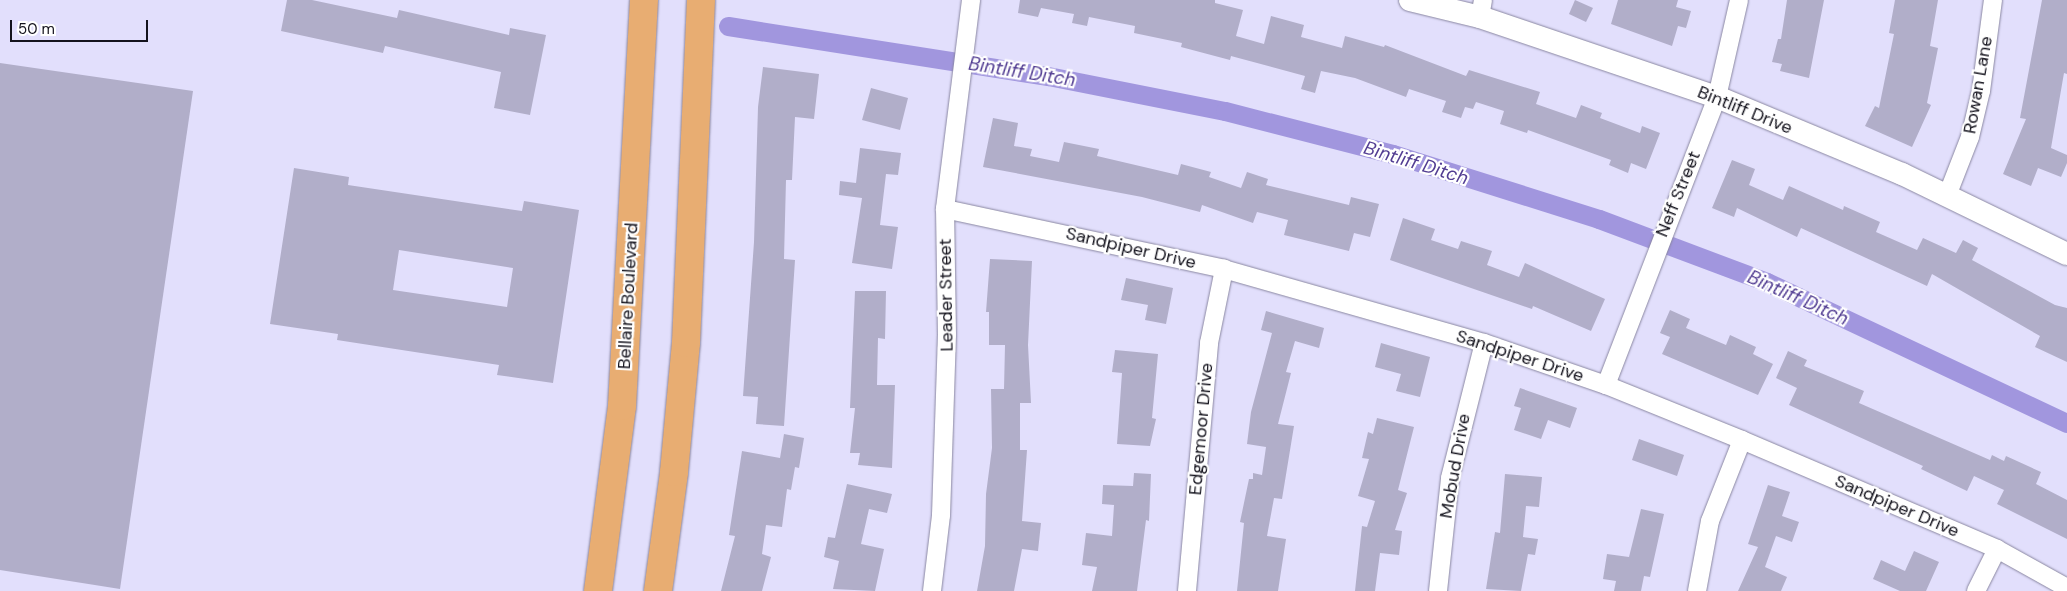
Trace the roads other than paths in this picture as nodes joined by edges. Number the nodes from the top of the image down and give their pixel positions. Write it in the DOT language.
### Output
graph roads {
  1 [pos="644,0"];
  2 [pos="701,0"];
  3 [pos="971,0"];
  4 [pos="1410,0"];
  5 [pos="1739,0"];
  6 [pos="1994,0"];
  7 [pos="1481,8"];
  8 [pos="1717,97"];
  9 [pos="1947,196"];
  10 [pos="945,209"];
  11 [pos="2067,254"];
  12 [pos="1224,269"];
  13 [pos="1484,343"];
  14 [pos="1606,385"];
  15 [pos="1742,440"];
  16 [pos="1997,549"];
  17 [pos="2067,588"];
  18 [pos="598,591"];
  19 [pos="658,591"];
  20 [pos="932,591"];
  21 [pos="1187,591"];
  22 [pos="1438,591"];
  23 [pos="1697,591"];
  24 [pos="1976,591"];
  1 -- 18 [label="main road, Bellaire Boulevard"];
  2 -- 19 [label="main road"];
  3 -- 10 [label="street, Leader Street"];
  4 -- 7 [label="street, Bintliff Drive"];
  5 -- 8 [label="street, Neff Street"];
  6 -- 9 [label="street, Rowan Lane"];
  7 -- 8 [label="street, Bintliff Drive"];
  8 -- 9 [label="street, Bintliff Drive"];
  8 -- 14 [label="street, Neff Street"];
  9 -- 11 [label="street, Bintliff Drive"];
  10 -- 12 [label="street, Sandpiper Drive"];
  10 -- 20 [label="street, Leader Street"];
  12 -- 13 [label="street, Sandpiper Drive"];
  12 -- 21 [label="street, Edgemoor Drive"];
  13 -- 14 [label="street, Sandpiper Drive"];
  13 -- 22 [label="street, Mobud Drive"];
  14 -- 15 [label="street, Sandpiper Drive"];
  15 -- 16 [label="street, Sandpiper Drive"];
  15 -- 23 [label="street"];
  16 -- 17 [label="street, Sandpiper Drive"];
  16 -- 24 [label="street"];
}
